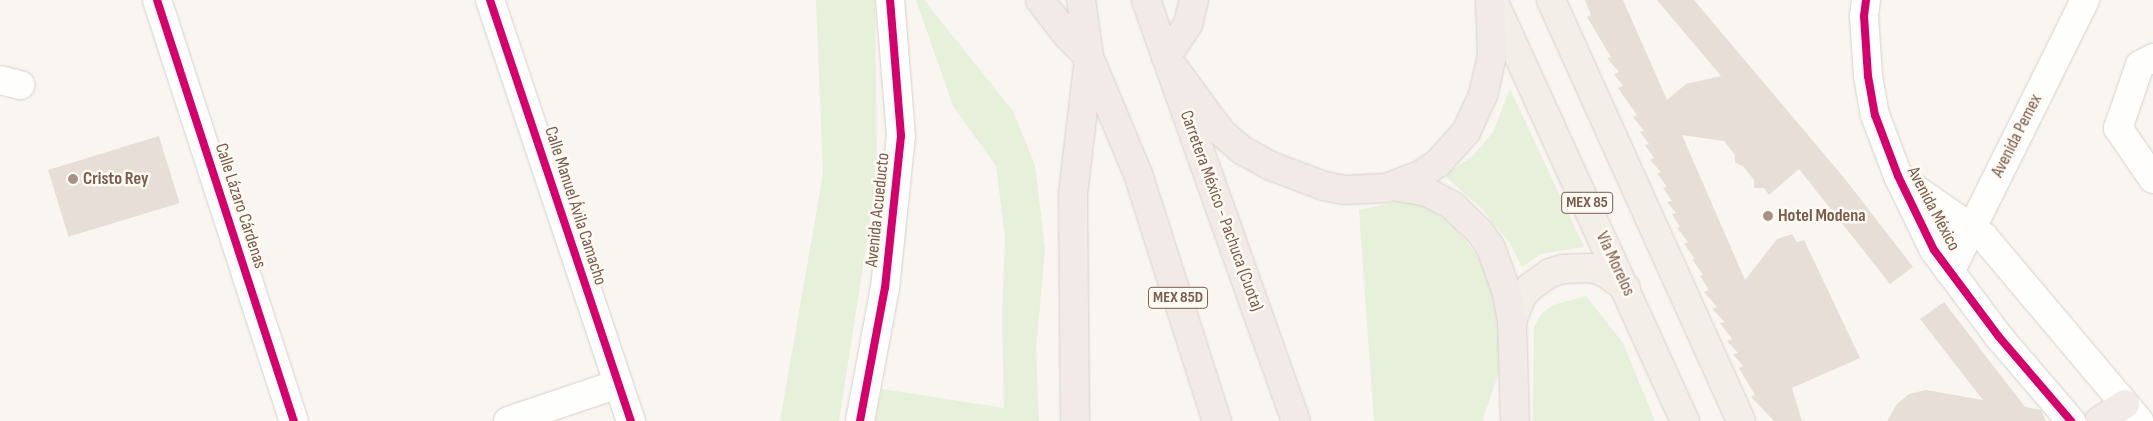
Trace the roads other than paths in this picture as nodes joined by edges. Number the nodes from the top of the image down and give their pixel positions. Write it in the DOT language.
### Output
graph roads {
  1 [pos="157,0"];
  2 [pos="490,0"];
  3 [pos="890,0"];
  4 [pos="1040,0"];
  5 [pos="1081,0"];
  6 [pos="1146,0"];
  7 [pos="1194,0"];
  8 [pos="1491,0"];
  9 [pos="1551,0"];
  10 [pos="1866,0"];
  11 [pos="2085,0"];
  12 [pos="1089,56"];
  13 [pos="1166,57"];
  14 [pos="2153,58"];
  15 [pos="1898,176"];
  16 [pos="2153,179"];
  17 [pos="1393,186"];
  18 [pos="1971,228"];
  19 [pos="1950,272"];
  20 [pos="1626,288"];
  21 [pos="1512,321"];
  22 [pos="618,384"];
  23 [pos="1736,411"];
  24 [pos="2132,412"];
  25 [pos="1682,414"];
  26 [pos="294,421"];
  27 [pos="508,421"];
  28 [pos="631,421"];
  29 [pos="860,421"];
  30 [pos="1075,421"];
  31 [pos="1217,421"];
  32 [pos="1296,421"];
  33 [pos="1515,421"];
  34 [pos="2071,421"];
  35 [pos="2099,421"];
  1 -- 26 [label="street, Calle Lázaro Cárdenas"];
  2 -- 22 [label="street, Calle Manuel Ávila Camacho"];
  3 -- 29 [label="street, Avenida Acueducto"];
  4 -- 12 [label="highway"];
  5 -- 12 [label="highway, MEX 85D"];
  6 -- 13 [label="highway, Carretera México - Pachuca (Cuota)"];
  7 -- 13 [label="highway"];
  8 -- 17 [label="highway"];
  8 -- 20 [label="main road, Vía Morelos / MEX 85"];
  9 -- 23 [label="main road, MEX 85"];
  10 -- 15 [label="street, Avenida México"];
  11 -- 18 [label="street, Avenida Pemex"];
  12 -- 30 [label="highway"];
  12 -- 31 [label="highway, MEX 85D"];
  13 -- 17 [label="highway"];
  13 -- 32 [label="highway, Carretera México - Pachuca (Cuota)"];
  14 -- 16 [label="street"];
  15 -- 18 [label="street, Avenida México"];
  15 -- 19 [label="street, Avenida México"];
  17 -- 21 [label="highway"];
  18 -- 19 [label="street, Avenida Pemex"];
  18 -- 24 [label="street, Avenida México"];
  19 -- 34 [label="street, Avenida México"];
  20 -- 21 [label="main road"];
  20 -- 25 [label="main road, Vía Morelos / MEX 85"];
  21 -- 33 [label="highway"];
  22 -- 27 [label="street"];
  22 -- 28 [label="street, Calle Manuel Ávila Camacho"];
  24 -- 35 [label="highway"];
}
